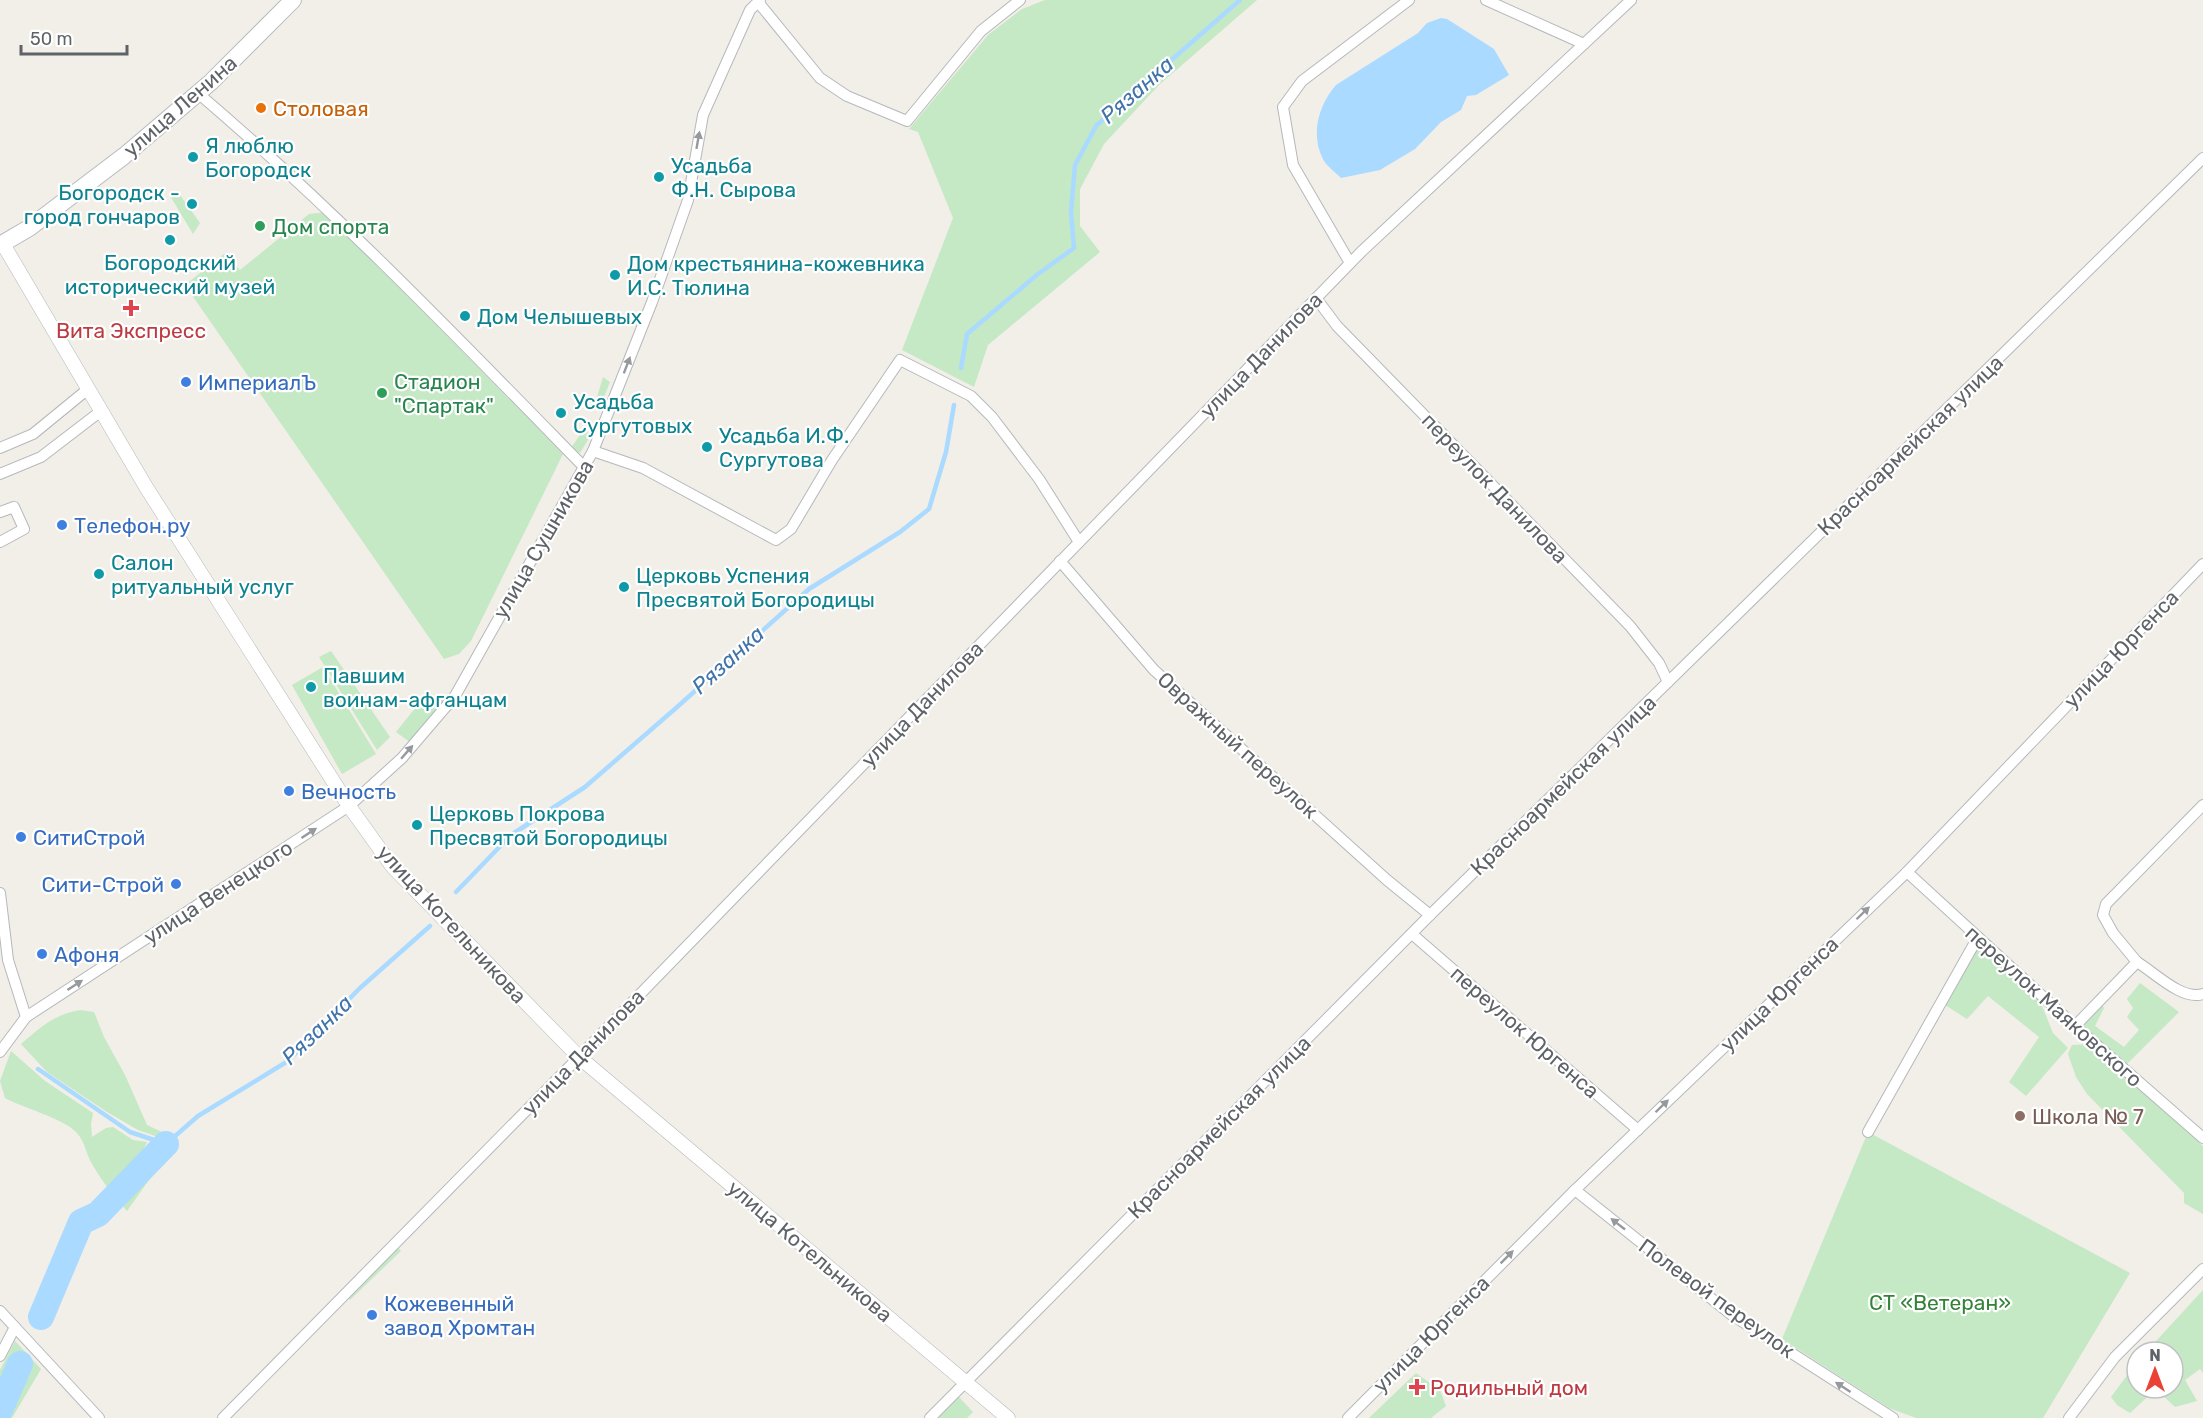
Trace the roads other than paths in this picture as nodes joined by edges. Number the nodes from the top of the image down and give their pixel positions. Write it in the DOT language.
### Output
graph roads {
  1 [pos="1020,0"];
  2 [pos="1409,0"];
  3 [pos="1486,0"];
  4 [pos="1631,0"];
  5 [pos="759,1"];
  6 [pos="288,2"];
  7 [pos="1584,44"];
  8 [pos="198,94"];
  9 [pos="2203,159"];
  10 [pos="2,244"];
  11 [pos="1350,263"];
  12 [pos="1316,298"];
  13 [pos="88,389"];
  14 [pos="101,411"];
  15 [pos="0,448"];
  16 [pos="593,451"];
  17 [pos="584,467"];
  18 [pos="0,474"];
  19 [pos="0,512"];
  20 [pos="0,542"];
  21 [pos="1079,542"];
  22 [pos="1060,561"];
  23 [pos="2203,564"];
  24 [pos="1668,682"];
  25 [pos="2203,805"];
  26 [pos="349,806"];
  27 [pos="1907,872"];
  28 [pos="0,893"];
  29 [pos="2,913"];
  30 [pos="1430,915"];
  31 [pos="1412,934"];
  32 [pos="1978,937"];
  33 [pos="2136,962"];
  34 [pos="2203,994"];
  35 [pos="26,1017"];
  36 [pos="2075,1026"];
  37 [pos="0,1052"];
  38 [pos="579,1057"];
  39 [pos="1638,1130"];
  40 [pos="1868,1132"];
  41 [pos="2203,1138"];
  42 [pos="1575,1190"];
  43 [pos="2203,1269"];
  44 [pos="0,1311"];
  45 [pos="15,1327"];
  46 [pos="0,1356"];
  47 [pos="965,1382"];
  48 [pos="99,1418"];
  49 [pos="223,1418"];
  50 [pos="930,1418"];
  51 [pos="1008,1418"];
  52 [pos="1348,1418"];
  53 [pos="1893,1418"];
  54 [pos="2069,1418"];
  1 -- 5 [label="street"];
  2 -- 11 [label="street"];
  3 -- 7 [label="street"];
  4 -- 7 [label="street, улица Данилова"];
  16 -- 5 [label="street, улица Сушникова, one-way"];
  6 -- 8 [label="main road, улица Ленина"];
  7 -- 11 [label="street, улица Данилова"];
  8 -- 10 [label="main road, улица Ленина"];
  8 -- 17 [label="street"];
  9 -- 24 [label="street, Красноармейская улица"];
  10 -- 13 [label="street, улица Котельникова"];
  11 -- 12 [label="street, улица Данилова"];
  12 -- 21 [label="street, улица Данилова"];
  12 -- 24 [label="street, переулок Данилова"];
  13 -- 14 [label="street, улица Котельникова"];
  13 -- 15 [label="street"];
  14 -- 18 [label="street"];
  14 -- 26 [label="street, улица Котельникова"];
  16 -- 17 [label="street, улица Сушникова"];
  16 -- 21 [label="street"];
  26 -- 17 [label="street, улица Сушникова, one-way"];
  19 -- 20 [label="street"];
  21 -- 22 [label="street, улица Данилова"];
  22 -- 30 [label="street, Овражный переулок"];
  22 -- 38 [label="street, улица Данилова"];
  23 -- 27 [label="street, улица Юргенса"];
  24 -- 30 [label="street, Красноармейская улица"];
  25 -- 33 [label="street"];
  35 -- 26 [label="street, улица Венецкого, one-way"];
  26 -- 38 [label="street, улица Котельникова"];
  27 -- 32 [label="street, переулок Маяковского"];
  39 -- 27 [label="street, улица Юргенса, one-way"];
  28 -- 29 [label="street"];
  29 -- 35 [label="street"];
  30 -- 31 [label="street, Красноармейская улица"];
  31 -- 39 [label="street, переулок Юргенса"];
  31 -- 47 [label="street, Красноармейская улица"];
  32 -- 36 [label="street, переулок Маяковского"];
  32 -- 40 [label="street"];
  33 -- 34 [label="street"];
  33 -- 36 [label="street"];
  35 -- 37 [label="street"];
  36 -- 41 [label="street, переулок Маяковского"];
  38 -- 47 [label="street, улица Котельникова"];
  38 -- 49 [label="street, улица Данилова"];
  39 -- 42 [label="street, улица Юргенса"];
  52 -- 42 [label="street, улица Юргенса, one-way"];
  53 -- 42 [label="street, Полевой переулок, one-way"];
  43 -- 54 [label="street"];
  44 -- 45 [label="street"];
  45 -- 46 [label="street"];
  45 -- 48 [label="street"];
  47 -- 50 [label="street, Красноармейская улица"];
  47 -- 51 [label="street, улица Котельникова"];
}
